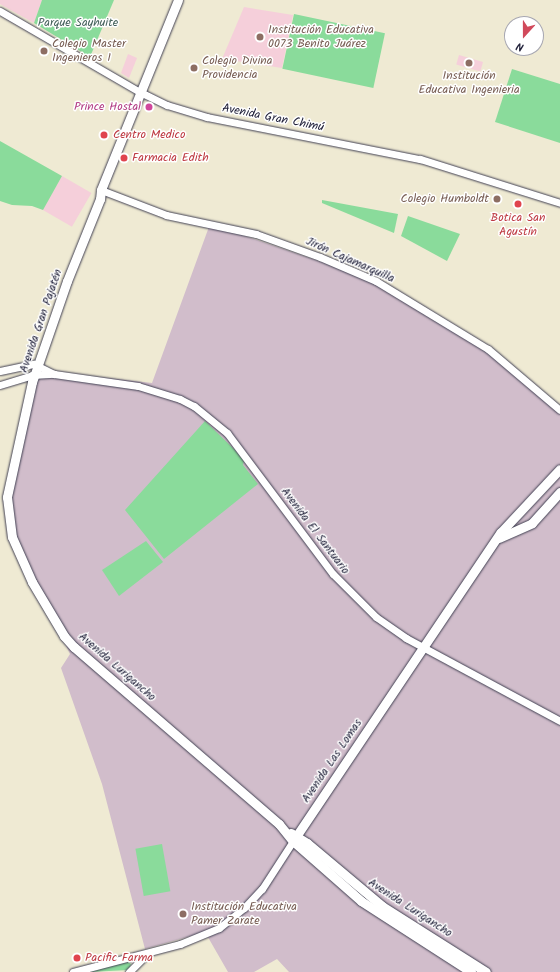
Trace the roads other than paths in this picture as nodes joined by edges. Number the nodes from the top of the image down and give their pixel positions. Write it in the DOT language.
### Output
graph roads {
  1 [pos="178,0"];
  2 [pos="0,11"];
  3 [pos="140,92"];
  4 [pos="101,190"];
  5 [pos="560,203"];
  6 [pos="36,364"];
  7 [pos="0,371"];
  8 [pos="54,374"];
  9 [pos="33,377"];
  10 [pos="0,384"];
  11 [pos="560,410"];
  12 [pos="560,469"];
  13 [pos="560,492"];
  14 [pos="499,538"];
  15 [pos="425,647"];
  16 [pos="560,721"];
  17 [pos="295,838"];
  18 [pos="437,945"];
  19 [pos="148,954"];
  20 [pos="84,971"];
  21 [pos="73,972"];
  22 [pos="129,972"];
  23 [pos="471,972"];
  24 [pos="486,972"];
  1 -- 3 [label="main road, Avenida Gran Pajatén"];
  2 -- 3 [label="street, Avenida Gran Chimú"];
  3 -- 4 [label="main road, Avenida Gran Pajatén"];
  3 -- 5 [label="street, Avenida Gran Chimú"];
  4 -- 6 [label="main road, Avenida Gran Pajatén"];
  4 -- 11 [label="street, Jirón Cajamarquilla"];
  6 -- 7 [label="street"];
  6 -- 8 [label="street, Avenida El Santuario"];
  6 -- 9 [label="main road, Avenida Gran Pajatén"];
  8 -- 9 [label="street, Avenida El Santuario"];
  8 -- 15 [label="street, Avenida El Santuario"];
  9 -- 10 [label="street, Avenida El Santuario"];
  9 -- 17 [label="main road, Avenida Lurigancho"];
  12 -- 14 [label="main road, Avenida Las Lomas"];
  13 -- 14 [label="main road"];
  14 -- 15 [label="main road, Avenida Las Lomas"];
  15 -- 16 [label="street, Avenida El Santuario"];
  15 -- 17 [label="main road, Avenida Las Lomas"];
  17 -- 18 [label="main road, Avenida Lurigancho"];
  17 -- 19 [label="street, Avenida Las Lomas"];
  18 -- 23 [label="main road, Avenida Lurigancho"];
  18 -- 24 [label="main road, Avenida Lurigancho"];
  19 -- 20 [label="street, Avenida Las Lomas"];
  19 -- 22 [label="street, Avenida Las Lomas"];
  20 -- 21 [label="street, Avenida Las Lomas"];
}
